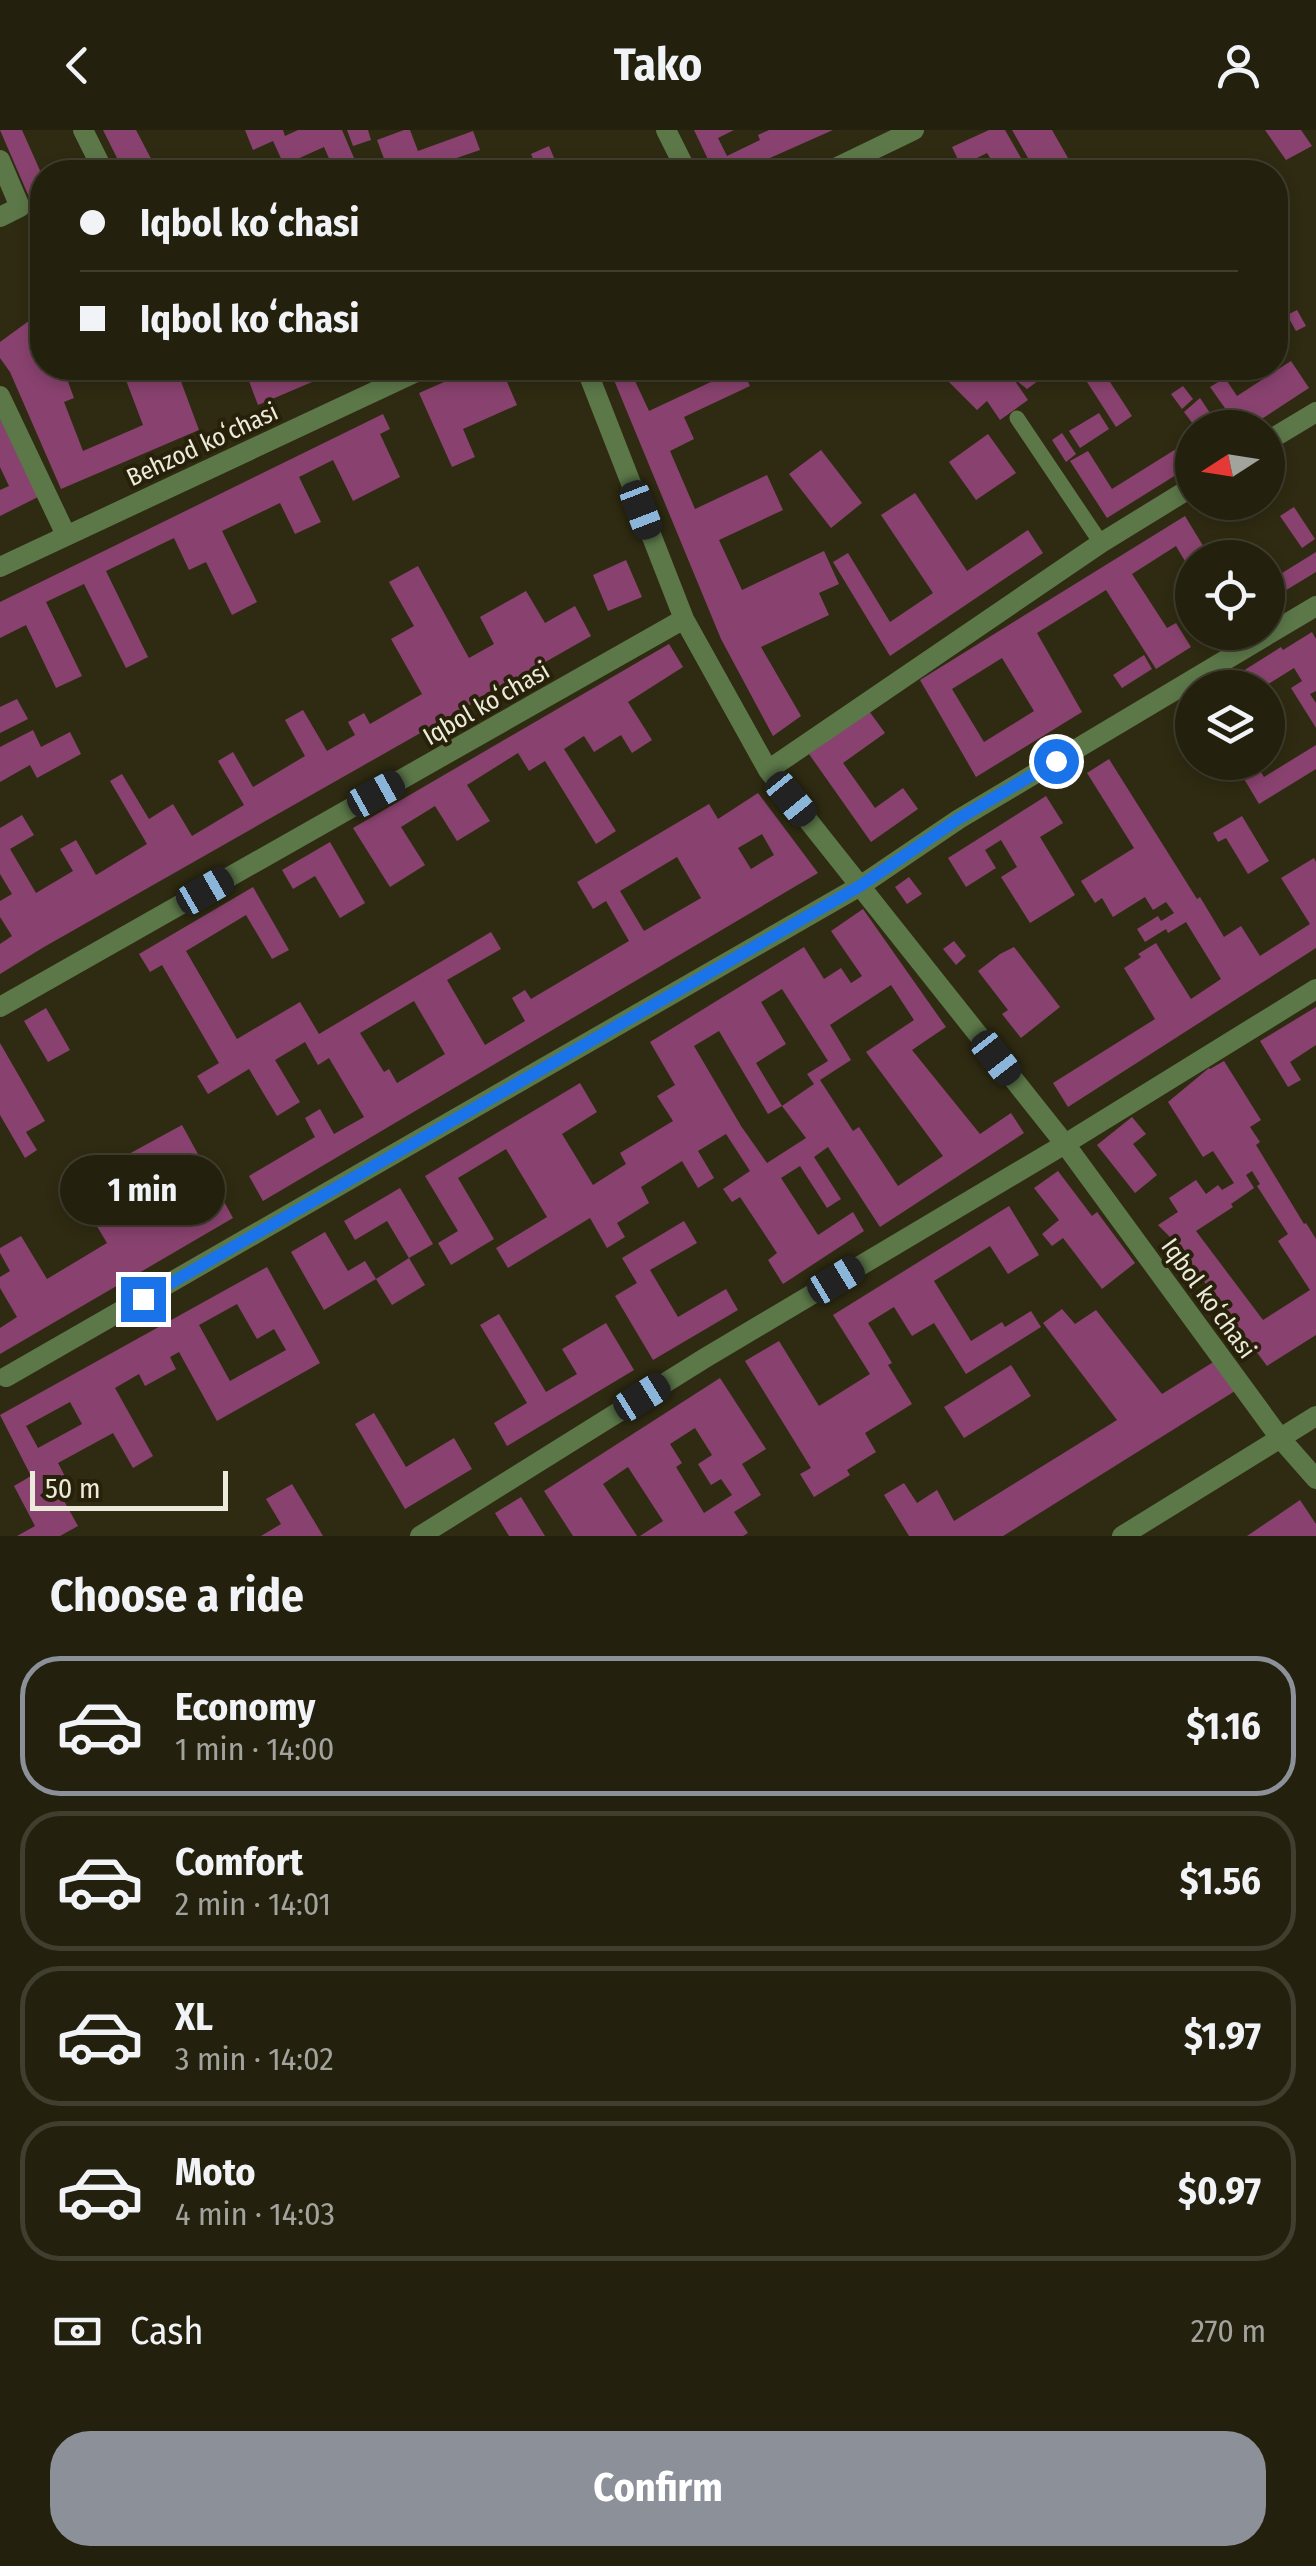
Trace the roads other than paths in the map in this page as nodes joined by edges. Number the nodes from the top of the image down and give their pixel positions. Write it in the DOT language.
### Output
graph roads {
  1 [pos="83,130"];
  2 [pos="666,130"];
  3 [pos="914,130"];
  4 [pos="0,160"];
  5 [pos="98,160"];
  6 [pos="681,160"];
  7 [pos="852,160"];
  8 [pos="0,217"];
  9 [pos="399,380"];
  10 [pos="591,380"];
  11 [pos="0,396"];
  12 [pos="1316,412"];
  13 [pos="1016,418"];
  14 [pos="1285,431"];
  15 [pos="1175,498"];
  16 [pos="66,535"];
  17 [pos="1101,543"];
  18 [pos="0,567"];
  19 [pos="1316,606"];
  20 [pos="684,620"];
  21 [pos="768,770"];
  22 [pos="860,886"];
  23 [pos="1316,989"];
  24 [pos="0,1007"];
  25 [pos="1064,1144"];
  26 [pos="6,1377"];
  27 [pos="1316,1416"];
  28 [pos="1280,1438"];
  29 [pos="1316,1479"];
  30 [pos="420,1536"];
  31 [pos="1122,1536"];
  1 -- 5 [label="street"];
  2 -- 6 [label="street"];
  3 -- 7 [label="street"];
  4 -- 8 [label="street"];
  9 -- 16 [label="street, Behzod koʻchasi"];
  10 -- 20 [label="street, Iqbol koʻchasi"];
  11 -- 16 [label="street"];
  12 -- 14 [label="street"];
  13 -- 17 [label="lane"];
  15 -- 17 [label="street"];
  16 -- 18 [label="street, Behzod koʻchasi"];
  17 -- 21 [label="street"];
  19 -- 22 [label="street"];
  20 -- 21 [label="street, Iqbol koʻchasi"];
  20 -- 24 [label="street, Iqbol koʻchasi"];
  21 -- 22 [label="street, Iqbol koʻchasi"];
  22 -- 25 [label="street, Iqbol koʻchasi"];
  22 -- 26 [label="street"];
  23 -- 25 [label="street"];
  25 -- 28 [label="street, Iqbol koʻchasi"];
  25 -- 30 [label="street"];
  27 -- 28 [label="street"];
  28 -- 29 [label="street, Iqbol koʻchasi"];
  28 -- 31 [label="street"];
}
